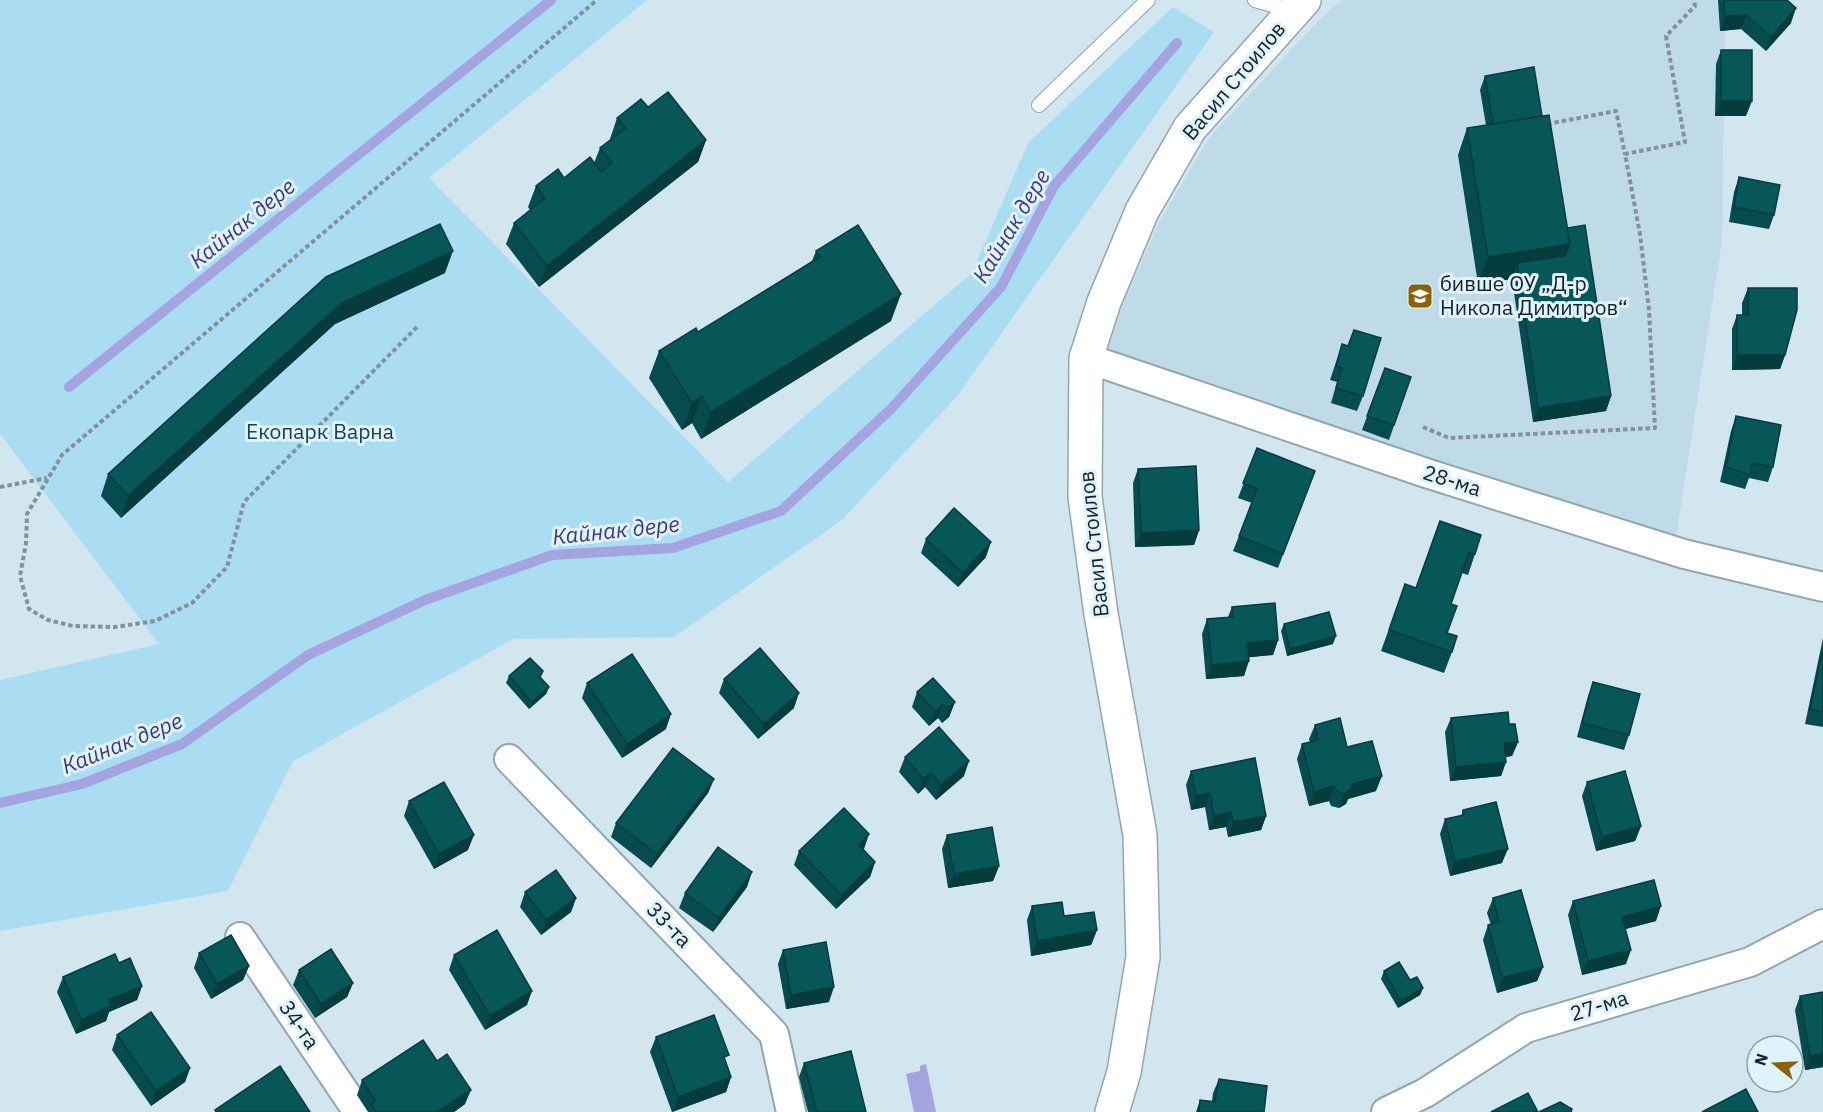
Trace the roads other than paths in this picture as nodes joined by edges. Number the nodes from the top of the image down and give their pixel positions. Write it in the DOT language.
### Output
graph roads {
  1 [pos="1148,0"];
  2 [pos="1255,0"];
  3 [pos="1298,6"];
  4 [pos="1039,105"];
  5 [pos="1086,358"];
  6 [pos="1823,587"];
  7 [pos="509,759"];
  8 [pos="1823,924"];
  9 [pos="240,937"];
  10 [pos="358,1112"];
  11 [pos="791,1112"];
  12 [pos="1112,1112"];
  13 [pos="1386,1112"];
  1 -- 4 [label="lane"];
  2 -- 3 [label="lane"];
  3 -- 5 [label="street, Васил Стоилов"];
  5 -- 6 [label="street, 28-ма"];
  5 -- 12 [label="street, Васил Стоилов"];
  7 -- 11 [label="street, 33-та"];
  8 -- 13 [label="street, 27-ма"];
  9 -- 10 [label="street, 34-та"];
}
